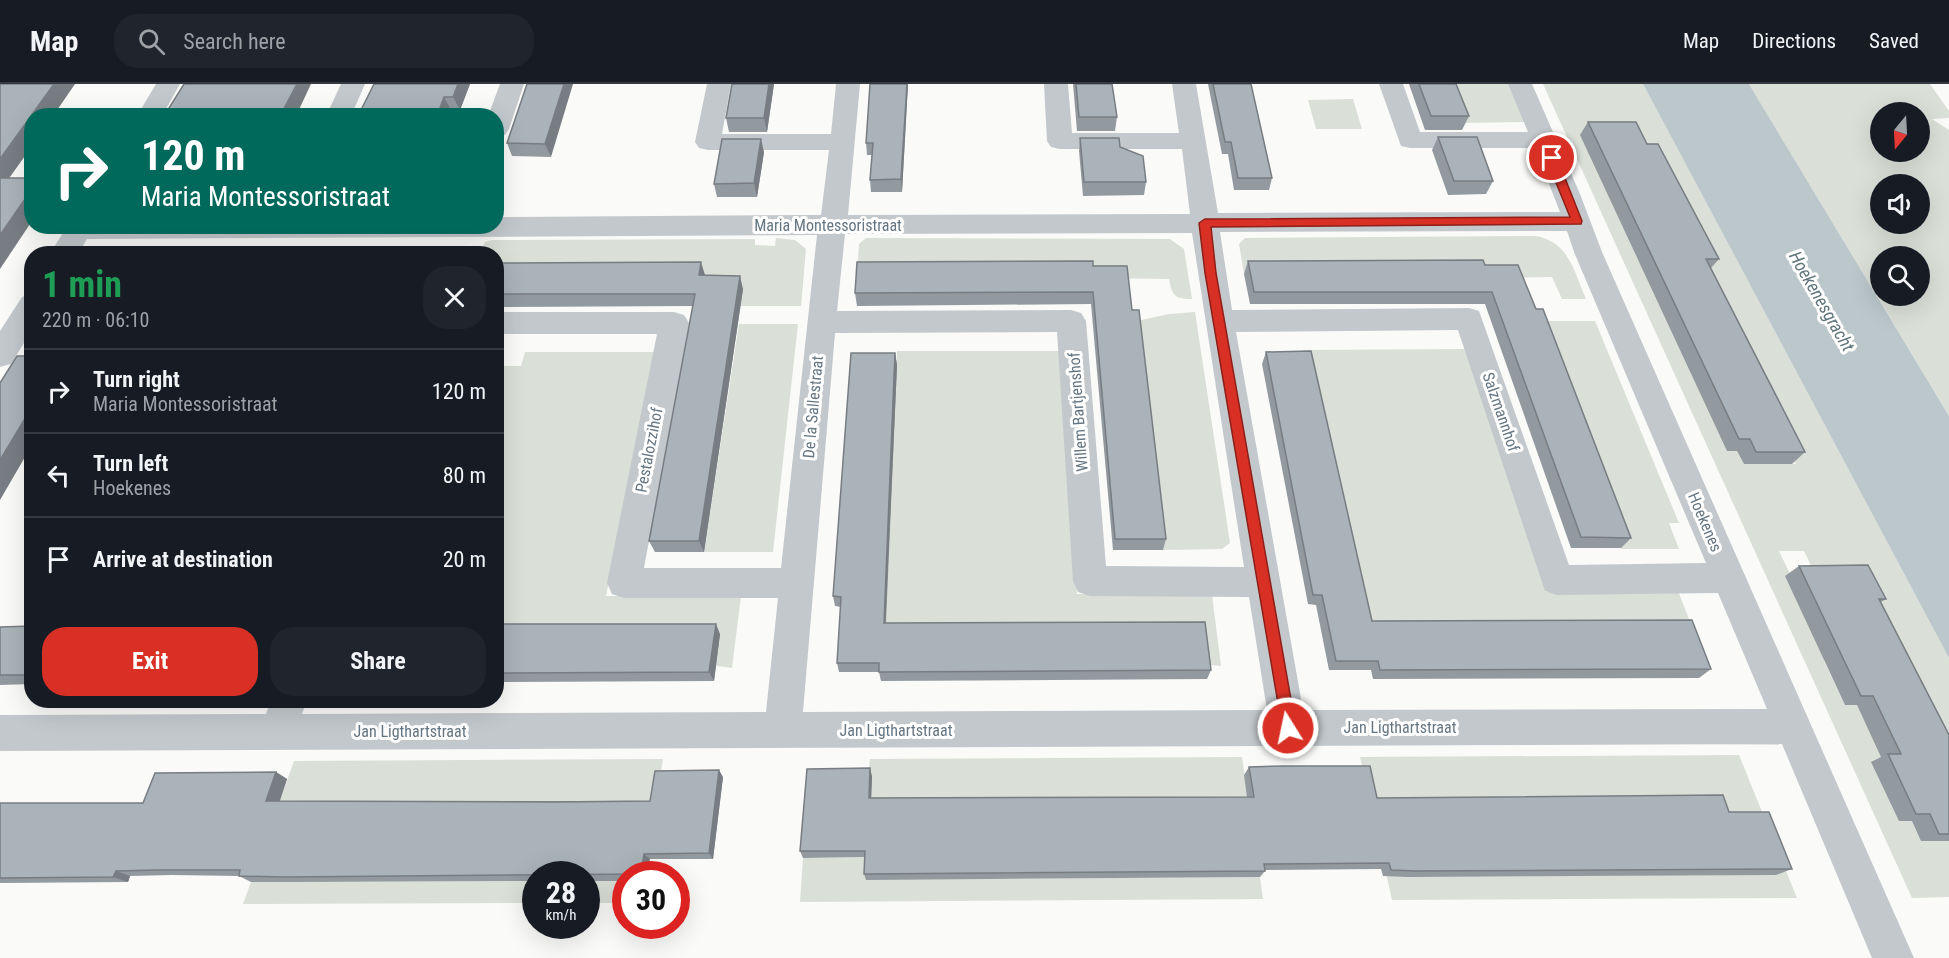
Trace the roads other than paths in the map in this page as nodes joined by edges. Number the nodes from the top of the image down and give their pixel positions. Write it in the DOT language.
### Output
graph roads {
  1 [pos="168,84"];
  2 [pos="353,84"];
  3 [pos="512,84"];
  4 [pos="719,84"];
  5 [pos="848,84"];
  6 [pos="1056,84"];
  7 [pos="1184,84"];
  8 [pos="1391,84"];
  9 [pos="1520,84"];
  10 [pos="154,108"];
  11 [pos="342,108"];
  12 [pos="504,108"];
  13 [pos="1544,140"];
  14 [pos="1194,141"];
  15 [pos="843,142"];
  16 [pos="1577,221"];
  17 [pos="1205,223"];
  18 [pos="833,225"];
  19 [pos="504,227"];
  20 [pos="1219,321"];
  21 [pos="821,322"];
  22 [pos="504,323"];
  23 [pos="24,324"];
  24 [pos="0,356"];
  25 [pos="1729,578"];
  26 [pos="1263,582"];
  27 [pos="796,583"];
  28 [pos="283,716"];
  29 [pos="1792,726"];
  30 [pos="1288,728"];
  31 [pos="783,730"];
  32 [pos="0,733"];
  33 [pos="1893,958"];
  1 -- 10 [label="street"];
  2 -- 11 [label="street"];
  3 -- 12 [label="street"];
  4 -- 15 [label="street"];
  5 -- 15 [label="street, De la Sallestraat"];
  6 -- 14 [label="street"];
  7 -- 14 [label="street"];
  8 -- 13 [label="street"];
  9 -- 13 [label="street, Hoekenes"];
  13 -- 16 [label="street, Hoekenes"];
  14 -- 17 [label="street"];
  15 -- 18 [label="street, De la Sallestraat"];
  16 -- 17 [label="street, Maria Montessoristraat"];
  16 -- 25 [label="street, Hoekenes"];
  17 -- 18 [label="street, Maria Montessoristraat"];
  17 -- 20 [label="street"];
  18 -- 19 [label="street, Maria Montessoristraat"];
  18 -- 21 [label="street, De la Sallestraat"];
  20 -- 25 [label="street, Salzmannhof"];
  20 -- 26 [label="street"];
  21 -- 26 [label="street, Willem Bartjenshof"];
  21 -- 27 [label="street, De la Sallestraat"];
  22 -- 27 [label="street, Pestalozzihof"];
  23 -- 24 [label="street"];
  25 -- 29 [label="street, Hoekenes"];
  26 -- 30 [label="street"];
  27 -- 31 [label="street, De la Sallestraat"];
  28 -- 31 [label="street, Jan Ligthartstraat"];
  28 -- 32 [label="street, Jan Ligthartstraat"];
  29 -- 30 [label="street, Jan Ligthartstraat"];
  29 -- 33 [label="street, Hoekenes"];
  30 -- 31 [label="street, Jan Ligthartstraat"];
}
